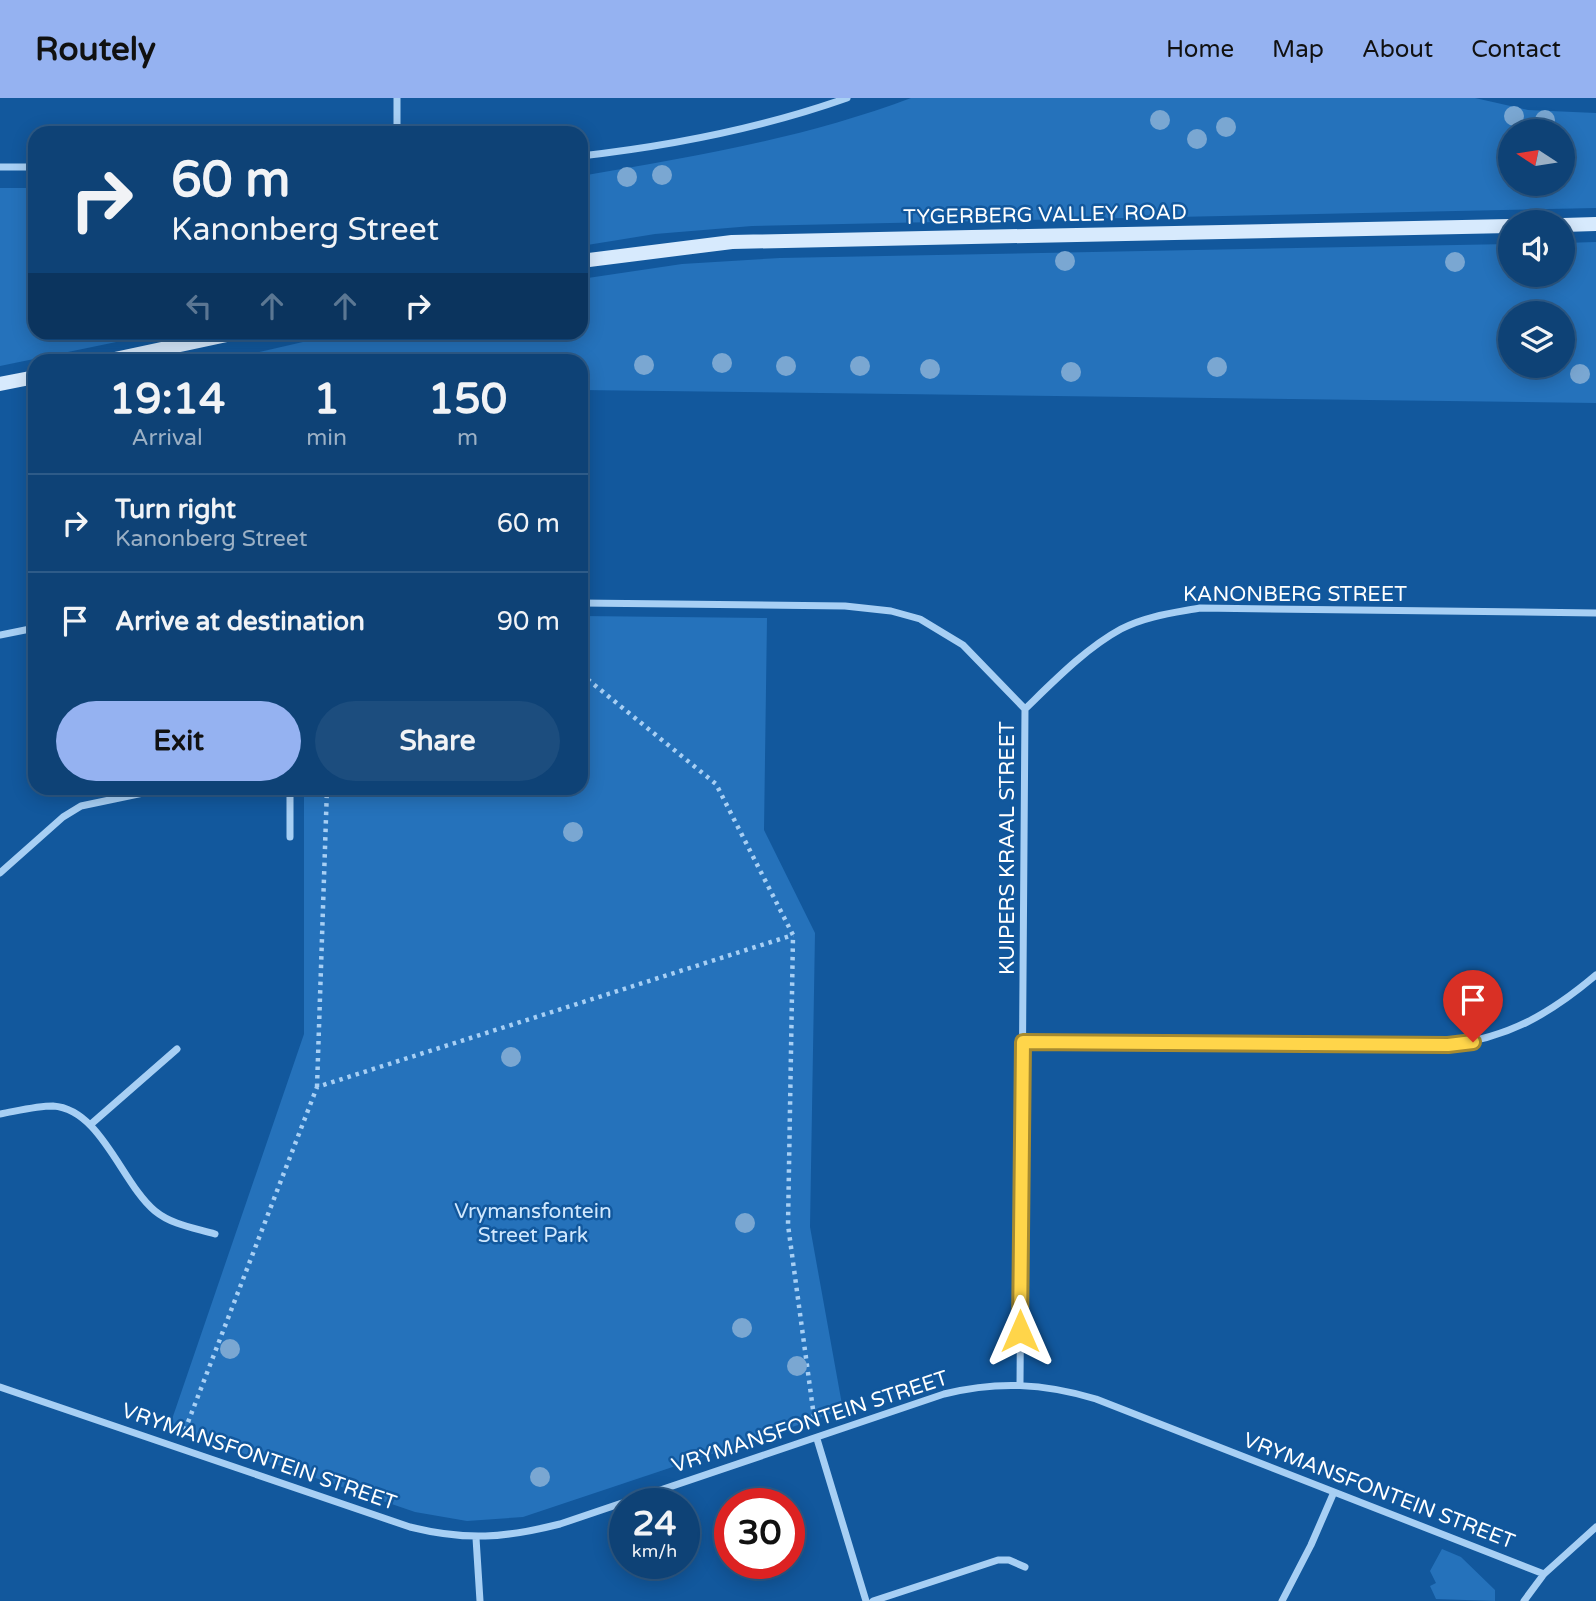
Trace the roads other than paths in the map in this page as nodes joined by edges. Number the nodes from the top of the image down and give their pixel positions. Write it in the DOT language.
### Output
graph roads {
  1 [pos="397,98"];
  2 [pos="847,98"];
  3 [pos="397,126"];
  4 [pos="588,155"];
  5 [pos="0,167"];
  6 [pos="28,167"];
  7 [pos="1596,224"];
  8 [pos="1575,225"];
  9 [pos="1498,226"];
  10 [pos="588,260"];
  11 [pos="204,340"];
  12 [pos="138,354"];
  13 [pos="28,378"];
  14 [pos="0,384"];
  15 [pos="588,603"];
  16 [pos="1596,613"];
  17 [pos="28,629"];
  18 [pos="0,635"];
  19 [pos="1025,709"];
  20 [pos="134,795"];
  21 [pos="290,795"];
  22 [pos="290,837"];
  23 [pos="0,873"];
  24 [pos="1596,975"];
  25 [pos="1023,1042"];
  26 [pos="177,1049"];
  27 [pos="0,1114"];
  28 [pos="90,1125"];
  29 [pos="215,1234"];
  30 [pos="1020,1384"];
  31 [pos="0,1387"];
  32 [pos="817,1439"];
  33 [pos="1334,1492"];
  34 [pos="1596,1527"];
  35 [pos="476,1538"];
  36 [pos="1025,1567"];
  37 [pos="1544,1574"];
  38 [pos="480,1601"];
  39 [pos="866,1601"];
  40 [pos="873,1601"];
  41 [pos="1282,1601"];
  42 [pos="1524,1601"];
  1 -- 3 [label="street"];
  2 -- 4 [label="street"];
  5 -- 6 [label="street"];
  7 -- 8 [label="main road"];
  9 -- 10 [label="main road, TYGERBERG VALLEY ROAD"];
  11 -- 12 [label="main road"];
  13 -- 14 [label="main road"];
  15 -- 19 [label="street, KUIPERS KRAAL STREET"];
  16 -- 19 [label="street, KANONBERG STREET"];
  17 -- 18 [label="street"];
  19 -- 25 [label="street, KUIPERS KRAAL STREET"];
  20 -- 23 [label="street"];
  21 -- 22 [label="street"];
  24 -- 25 [label="street"];
  25 -- 30 [label="street, KUIPERS KRAAL STREET"];
  26 -- 28 [label="street"];
  27 -- 28 [label="street"];
  28 -- 29 [label="street"];
  30 -- 32 [label="street, VRYMANSFONTEIN STREET"];
  30 -- 33 [label="street, VRYMANSFONTEIN STREET"];
  31 -- 35 [label="street, VRYMANSFONTEIN STREET"];
  32 -- 35 [label="street, VRYMANSFONTEIN STREET"];
  32 -- 39 [label="street"];
  33 -- 37 [label="street, VRYMANSFONTEIN STREET"];
  33 -- 41 [label="street"];
  34 -- 37 [label="street"];
  35 -- 38 [label="street"];
  36 -- 40 [label="street"];
  37 -- 42 [label="street"];
}
